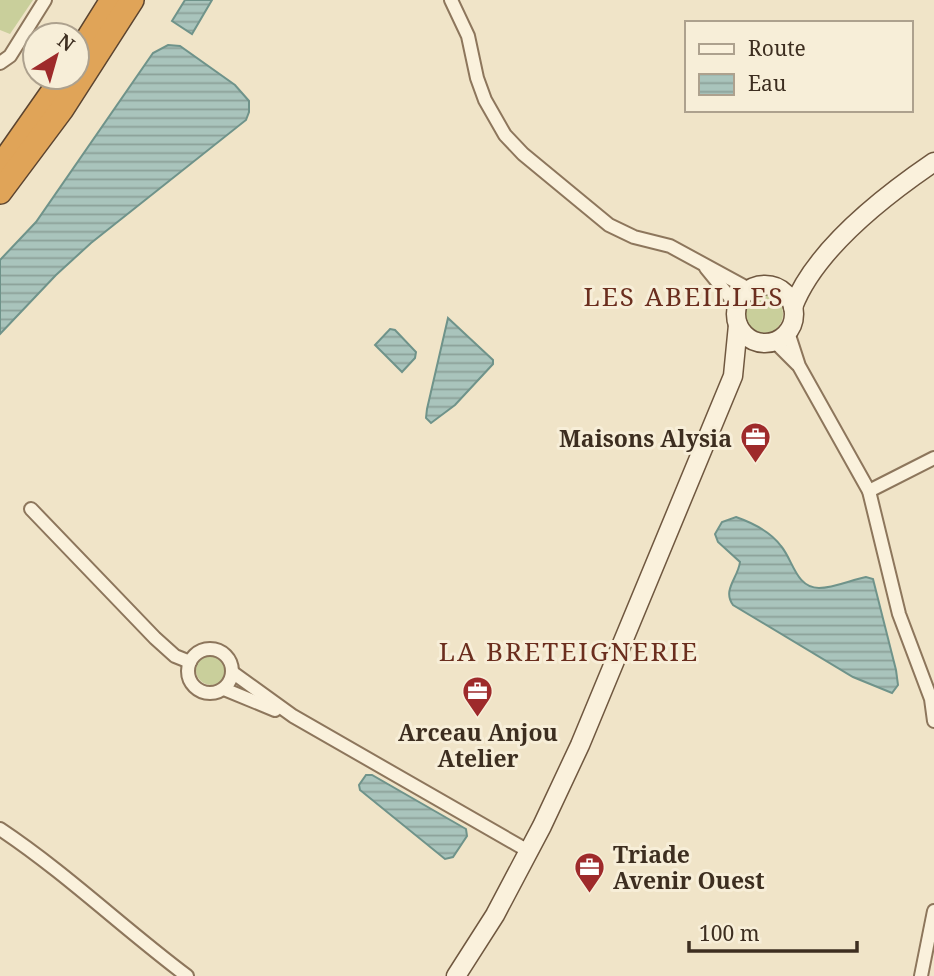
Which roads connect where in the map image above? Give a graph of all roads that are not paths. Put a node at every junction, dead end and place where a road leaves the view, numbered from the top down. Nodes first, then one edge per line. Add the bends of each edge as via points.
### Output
1 (45, 0) edge
2 (112, 0) edge
3 (132, 0) edge
4 (451, 0) edge
5 (91, 34) edge
6 (0, 63) edge
7 (53, 91) edge
8 (934, 162) edge
9 (0, 167) edge
10 (0, 192) edge
11 (825, 256) junction
12 (704, 265) junction
13 (773, 287) junction
14 (749, 289) junction
15 (737, 306) junction
16 (793, 307) junction
17 (738, 325) junction
18 (775, 339) junction
19 (733, 376) junction
20 (934, 458) edge
21 (869, 491) junction
22 (31, 509) dead end
23 (190, 662) junction
24 (232, 672) junction
25 (224, 689) junction
26 (293, 716) junction
27 (934, 721) edge
28 (0, 829) edge
29 (530, 852) junction
30 (934, 911) edge
31 (187, 976) edge
32 (456, 976) edge
33 (921, 976) edge

1 - 6 street via 10,56
2 - 5 highway
3 - 10 highway via 62,109
4 - 12 street via 468,36 485,100 505,135 523,154 609,225 670,246
7 - 9 highway
8 - 11 street via 899,186
11 - 13 street
11 - 16 street via 800,289
12 - 14 street
12 - 15 street
13 - 14 street
13 - 16 street via 789,298
14 - 15 street
15 - 17 street
16 - 18 street via 792,324
17 - 18 street via 751,340
17 - 19 street
18 - 19 street
18 - 21 street via 800,366
19 - 29 street via 580,745
20 - 21 street
21 - 27 street via 899,614
22 - 23 street via 155,638 175,656
23 - 24 street via 211,649 226,656
23 - 25 street via 189,679 195,688 215,693
24 - 25 street
24 - 26 street
25 - 26 street
26 - 29 street
28 - 31 street via 62,873
29 - 32 street
30 - 33 street

